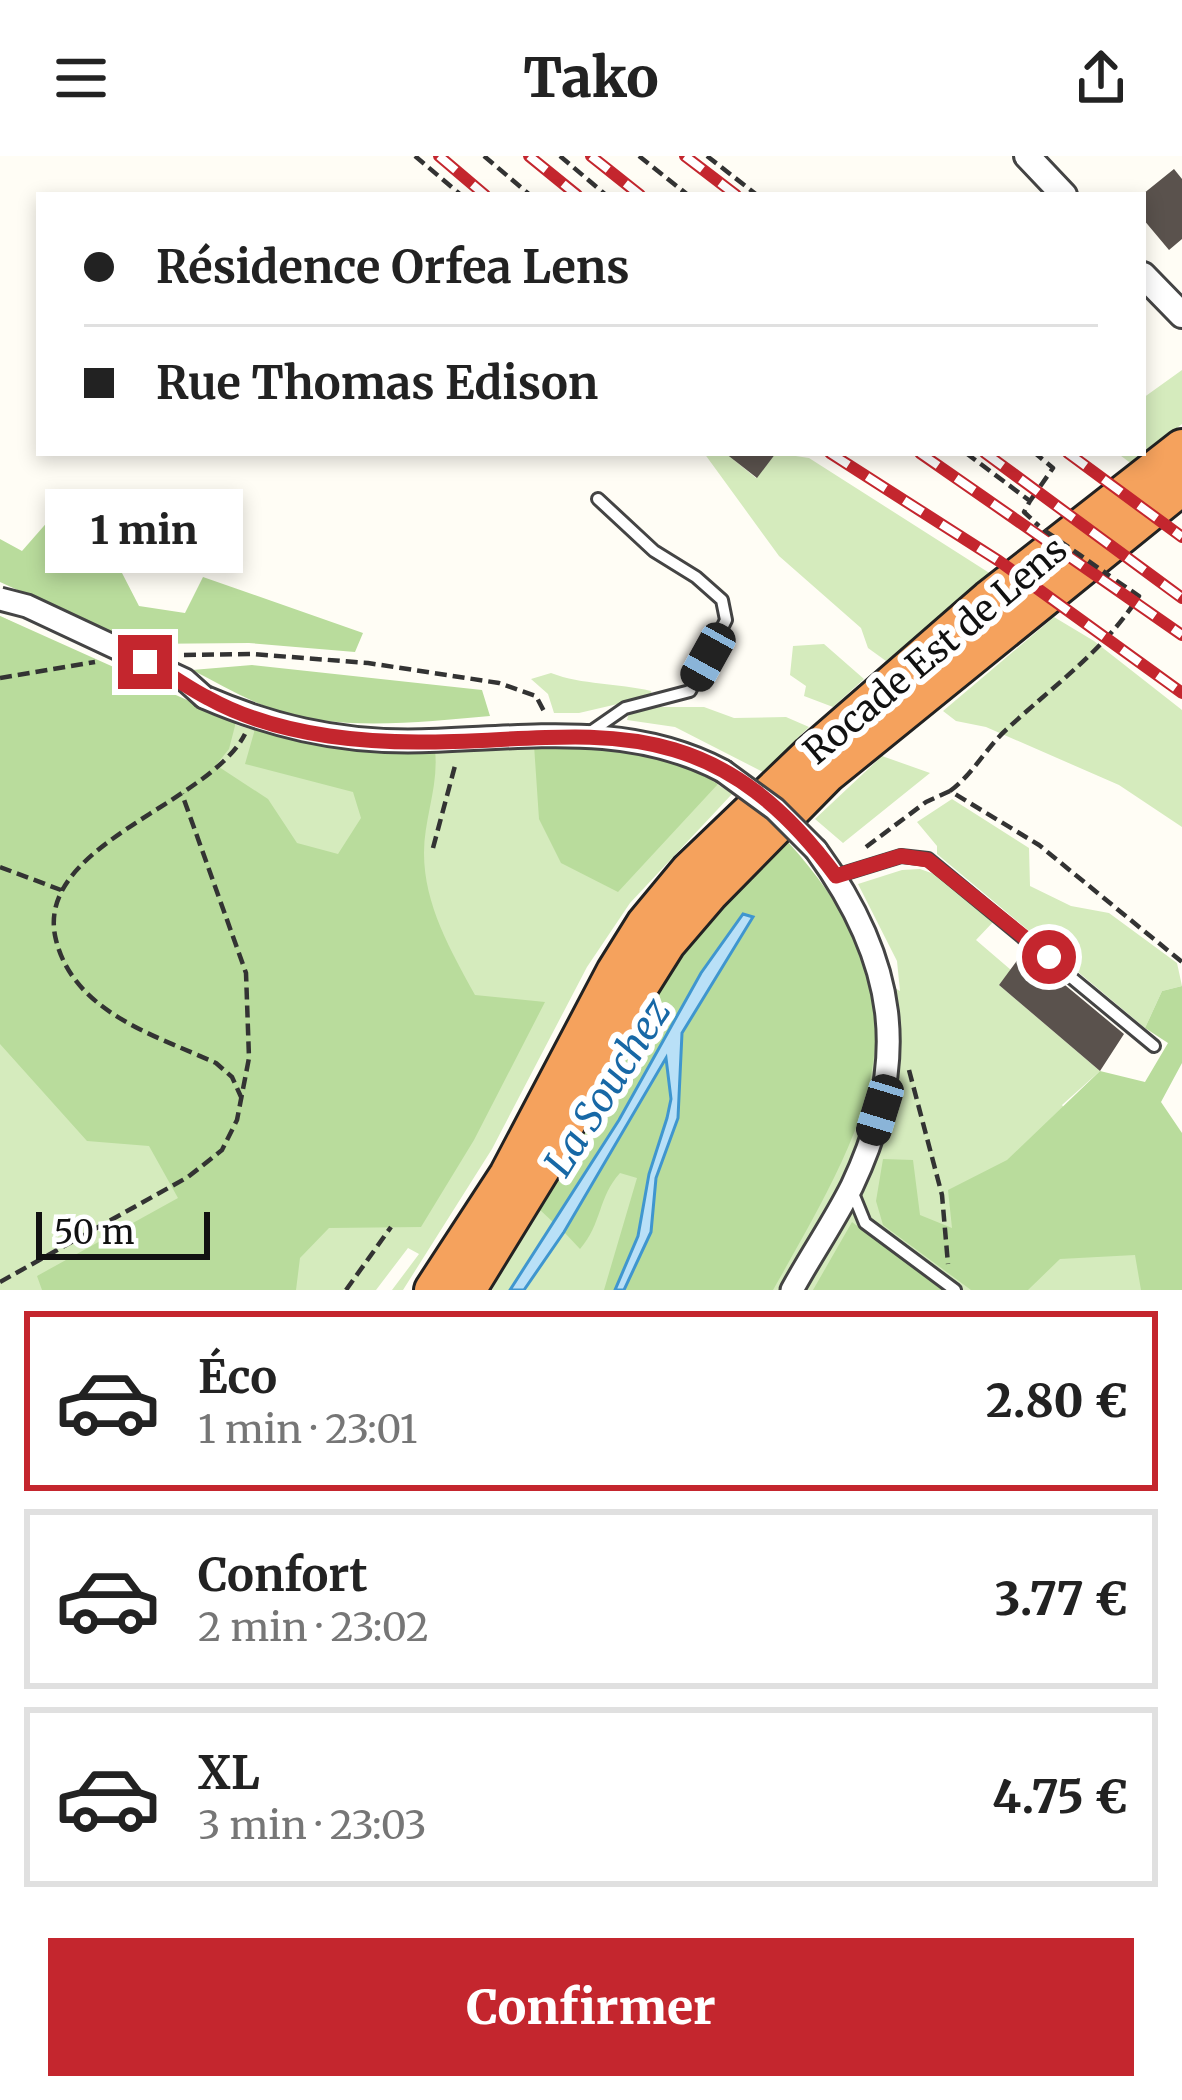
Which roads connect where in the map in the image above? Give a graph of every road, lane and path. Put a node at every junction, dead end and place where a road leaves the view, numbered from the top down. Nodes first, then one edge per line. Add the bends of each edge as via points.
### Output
1 (415, 156) edge
2 (484, 156) edge
3 (560, 156) edge
4 (639, 156) edge
5 (707, 156) edge
6 (1028, 156) edge
7 (457, 192) edge
8 (526, 192) edge
9 (602, 192) edge
10 (684, 192) edge
11 (753, 192) edge
12 (1061, 192) edge
13 (1146, 278) edge
14 (1182, 315) edge
15 (1182, 448) edge
16 (970, 456) edge
17 (1039, 456) edge
18 (1182, 486) edge
19 (598, 499) dead end
20 (1030, 501) junction
21 (0, 598) edge
22 (368, 663) dead end
23 (252, 717) junction
24 (548, 720) dead end
25 (587, 735) junction
26 (461, 739) junction
27 (950, 790) junction
28 (182, 794) junction
29 (873, 842) dead end
30 (433, 848) dead end
31 (0, 867) edge
32 (836, 876) junction
33 (61, 890) junction
34 (1182, 962) edge
35 (886, 1037) junction
36 (1154, 1046) dead end
37 (242, 1100) junction
38 (851, 1188) junction
39 (391, 1227) dead end
40 (948, 1267) dead end
41 (0, 1282) edge
42 (346, 1290) edge
43 (434, 1290) edge
44 (467, 1290) edge
45 (792, 1290) edge
46 (955, 1290) edge

1 - 7 path
2 - 8 path
3 - 9 path
4 - 10 path
5 - 11 path
6 - 12 street
13 - 14 street
15 - 43 highway, Rocade Est de Lens via 988,599 689,871 644,924 508,1175
16 - 20 path
17 - 20 path via 1054,468
18 - 44 highway, Rocade Est de Lens via 827,774 709,893 628,1005
19 - 25 lane via 654,551 713,589 726,620 690,691 625,708
20 - 27 path, bridge via 1024,512 1044,530 1139,596 1109,639
21 - 23 street, bridge
22 - 24 path via 522,689 536,696
23 - 26 street via 331,736
23 - 28 path via 235,752
25 - 26 street
25 - 32 street, bridge via 674,749 723,771 775,809
26 - 30 path
27 - 29 path
27 - 34 path via 1039,845
28 - 33 path via 109,840
28 - 37 path via 246,973
31 - 33 path
32 - 35 street via 879,962
32 - 36 lane via 901,856 928,860
33 - 37 path via 52,922 63,969 89,999 216,1063
35 - 38 street via 880,1110
35 - 40 path via 905,1054 942,1195
37 - 41 path via 222,1150 188,1177
38 - 45 street
38 - 46 lane via 865,1223
39 - 42 path

